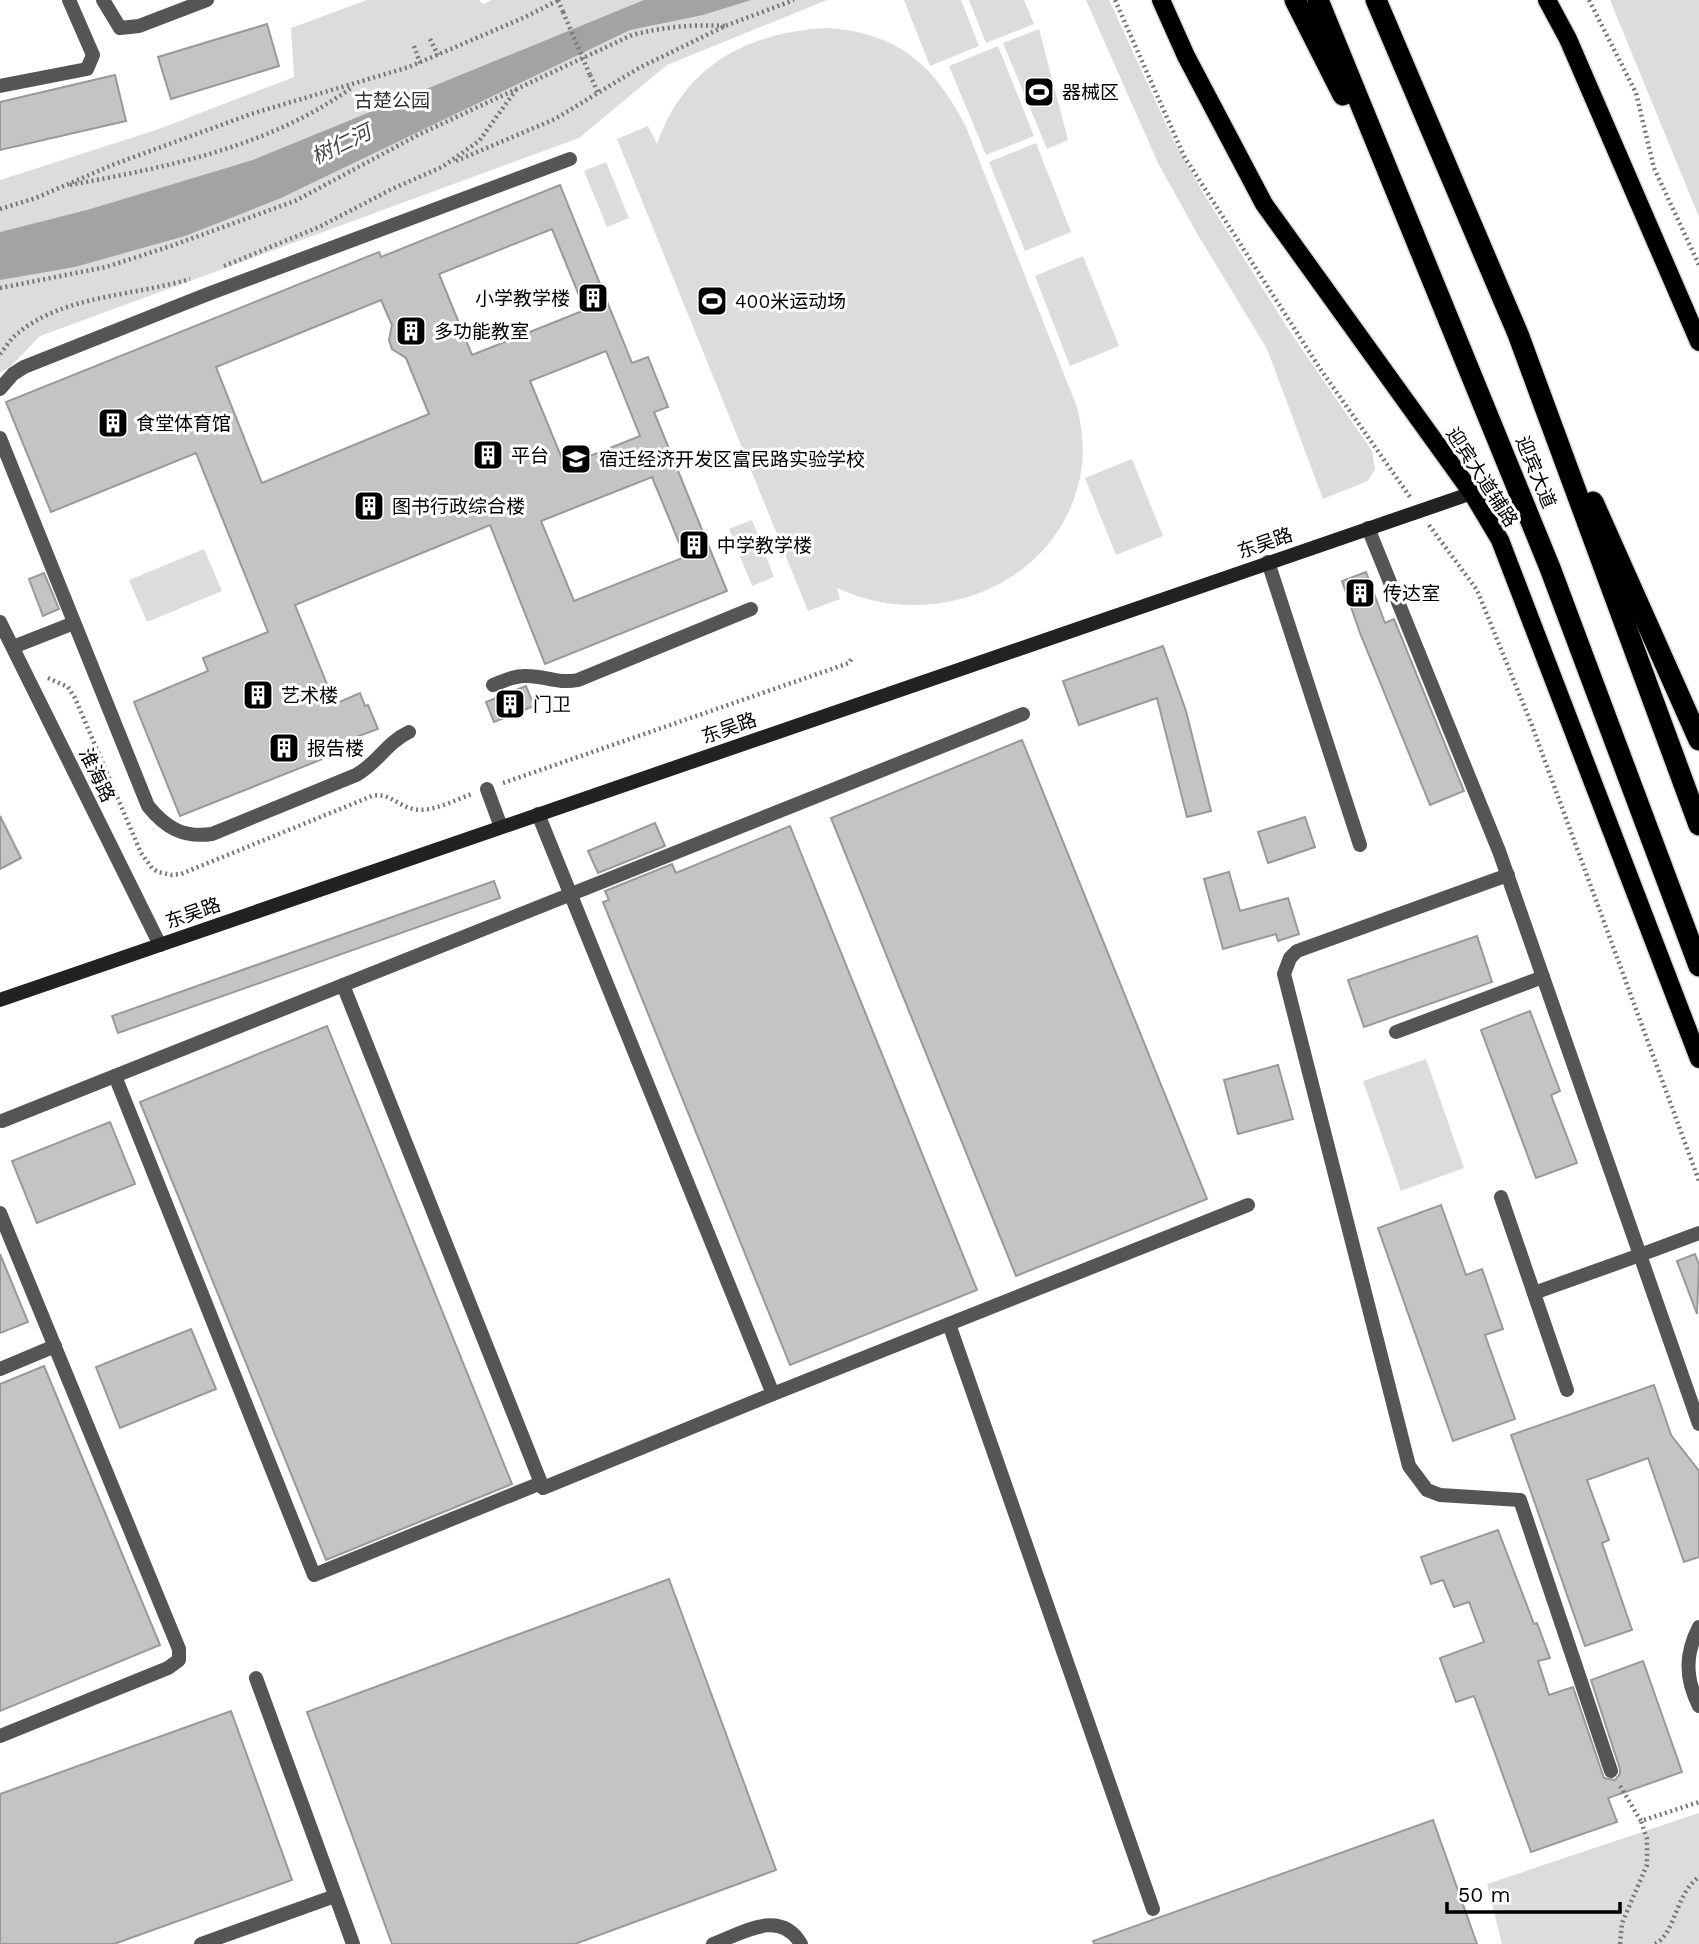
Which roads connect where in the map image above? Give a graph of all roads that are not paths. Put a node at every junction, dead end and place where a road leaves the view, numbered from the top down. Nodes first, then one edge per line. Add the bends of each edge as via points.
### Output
1 (69, 0) edge
2 (103, 0) edge
3 (207, 0) edge
4 (1161, 0) edge
5 (1295, 0) edge
6 (1318, 0) edge
7 (1376, 0) edge
8 (1548, 0) edge
9 (0, 86) edge
10 (570, 159) dead end
11 (1422, 250) junction
12 (1518, 334) junction
13 (1699, 342) edge
14 (0, 389) edge
15 (0, 438) edge
16 (1472, 493) junction
17 (1368, 528) junction
18 (1268, 562) junction
19 (751, 609) dead end
20 (0, 622) edge
21 (75, 622) junction
22 (7, 641) edge
23 (493, 685) dead end
24 (1023, 713) dead end
25 (409, 732) dead end
26 (1699, 740) edge
27 (487, 789) road end
28 (538, 814) junction
29 (1699, 825) edge
30 (501, 827) junction
31 (1360, 845) dead end
32 (1508, 875) junction
33 (570, 894) junction
34 (160, 945) junction
35 (1699, 966) edge
36 (1543, 977) junction
37 (343, 985) junction
38 (0, 1000) edge
39 (1396, 1032) dead end
40 (1699, 1059) edge
41 (115, 1076) junction
42 (2, 1121) dead end
43 (1501, 1197) dead end
44 (1248, 1205) dead end
45 (0, 1213) edge
46 (1699, 1233) edge
47 (1640, 1255) junction
48 (1534, 1293) junction
49 (949, 1324) junction
50 (55, 1346) junction
51 (0, 1368) edge
52 (1567, 1390) dead end
53 (773, 1394) junction
54 (1699, 1424) edge
55 (541, 1483) junction
56 (1699, 1627) edge
57 (256, 1678) dead end
58 (1699, 1706) edge
59 (0, 1736) edge
60 (1611, 1771) road end
61 (335, 1896) junction
62 (1153, 1909) dead end
63 (201, 1944) edge
64 (353, 1944) edge
65 (713, 1944) edge
66 (800, 1944) edge

1 - 9 street via 93,55 87,69
2 - 3 street via 120,28 139,26
4 - 16 main road, 迎宾大道辅路 via 1264,204
5 - 11 highway
6 - 11 highway, 迎宾大道
7 - 12 highway, 迎宾大道
8 - 13 main road
10 - 14 street via 24,367
11 - 35 highway, 迎宾大道 via 1550,568
12 - 26 highway
12 - 29 highway, 迎宾大道
15 - 21 street
16 - 17 street, 东吴路
16 - 40 main road, 迎宾大道辅路 via 1500,540
17 - 18 street, 东吴路
17 - 32 street
18 - 28 street, 东吴路
18 - 31 street
19 - 23 street via 578,680 564,683 528,676
20 - 22 street, 淮海路
21 - 22 street
21 - 25 street via 149,806 180,834 212,834 356,775 396,738
22 - 34 street, 淮海路
24 - 33 street
27 - 30 street
28 - 30 street, 东吴路
28 - 33 street
30 - 34 street, 东吴路
32 - 36 street
32 - 60 street via 1297,951 1284,974 1409,1466 1427,1490 1440,1495 1520,1500
33 - 37 street
33 - 53 street
34 - 38 street, 东吴路
36 - 39 street
36 - 47 street
37 - 41 street
37 - 55 street
41 - 42 street
41 - 55 street via 314,1575
43 - 48 street
44 - 49 street
45 - 50 street
46 - 47 street
47 - 48 street
47 - 54 street
48 - 52 street
49 - 53 street
49 - 62 street
50 - 51 street
50 - 59 street via 179,1649 179,1660
53 - 55 street via 543,1488
56 - 58 street via 1689,1645 1688,1664
57 - 61 street
61 - 63 street
61 - 64 street
65 - 66 street via 775,1924 790,1930

